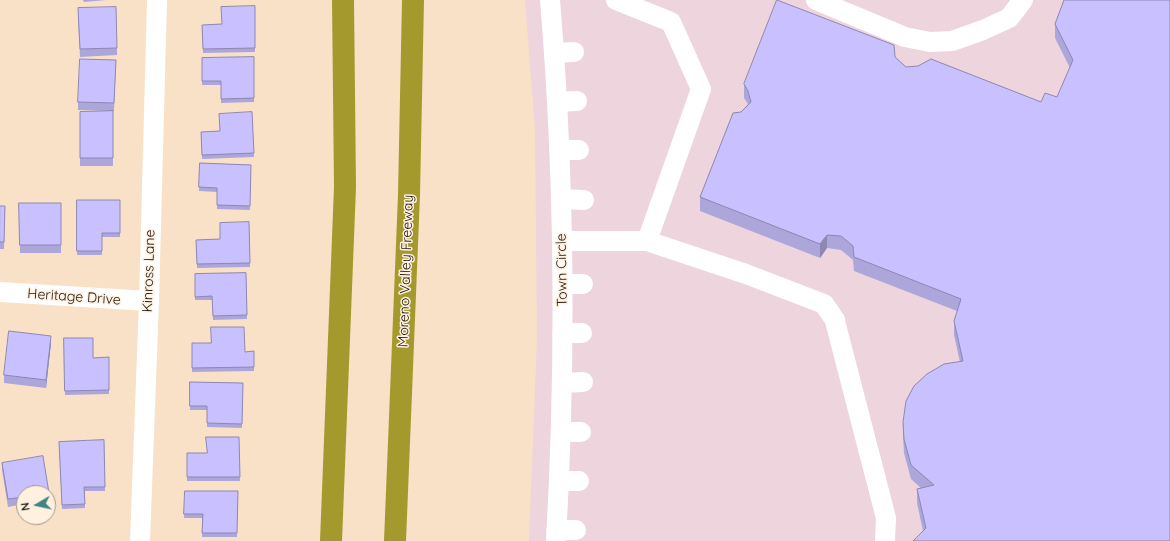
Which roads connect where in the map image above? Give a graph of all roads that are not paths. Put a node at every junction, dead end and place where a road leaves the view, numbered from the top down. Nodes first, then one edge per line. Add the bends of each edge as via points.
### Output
1 (157, 0) edge
2 (343, 0) edge
3 (413, 0) edge
4 (550, 0) edge
5 (616, 0) edge
6 (816, 0) edge
7 (1023, 0) edge
8 (574, 52) dead end
9 (554, 53) junction
10 (577, 101) dead end
11 (557, 102) junction
12 (561, 199) junction
13 (584, 200) dead end
14 (562, 241) junction
15 (647, 241) junction
16 (563, 284) junction
17 (583, 284) dead end
18 (0, 292) edge
19 (149, 301) junction
20 (582, 333) dead end
21 (562, 334) junction
22 (583, 382) dead end
23 (562, 383) junction
24 (561, 432) junction
25 (581, 432) dead end
26 (559, 481) junction
27 (579, 481) dead end
28 (563, 533) edge
29 (140, 541) edge
30 (331, 541) edge
31 (394, 541) edge
32 (885, 541) edge

1 - 19 street, Kinross Lane
2 - 30 highway via 345,187
3 - 31 highway, Moreno Valley Freeway via 409,195
4 - 9 street, Town Circle
5 - 15 street via 671,22 701,89
6 - 7 street via 905,37 930,42 952,41 984,30 1009,18
8 - 9 street
9 - 11 street, Town Circle
10 - 11 street
11 - 12 street, Town Circle via 569,150
12 - 13 street
12 - 14 street, Town Circle
14 - 15 street
14 - 16 street, Town Circle
15 - 32 street via 746,274 824,304 835,320 886,518
16 - 17 street
16 - 21 street, Town Circle
18 - 19 street, Heritage Drive
19 - 29 street, Kinross Lane
20 - 21 street
21 - 23 street, Town Circle
22 - 23 street
23 - 24 street, Town Circle
24 - 25 street
24 - 26 street, Town Circle
26 - 27 street
26 - 28 street, Town Circle

